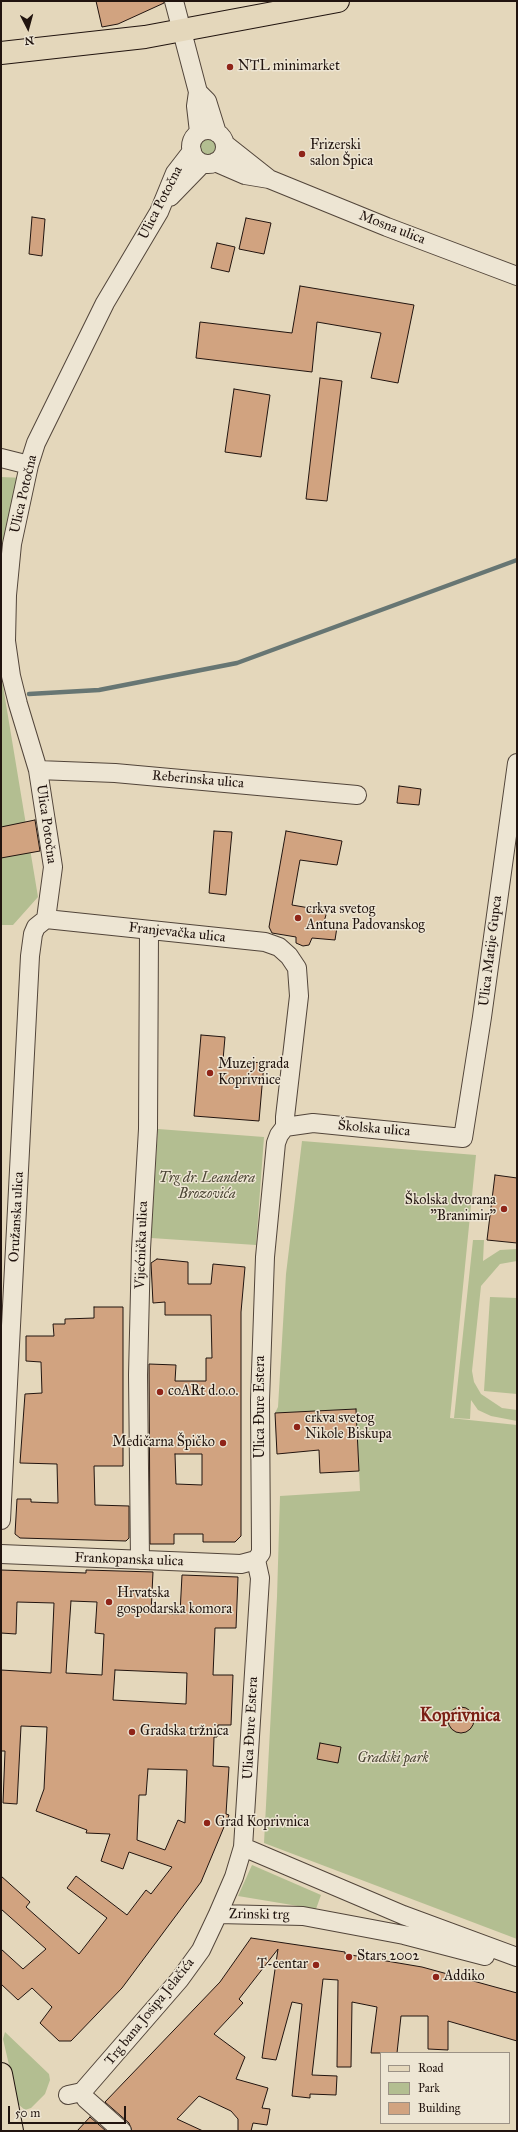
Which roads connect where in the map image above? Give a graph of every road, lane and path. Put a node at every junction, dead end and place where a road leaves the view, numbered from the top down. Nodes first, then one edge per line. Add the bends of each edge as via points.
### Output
1 (174, 1) edge
2 (338, 1) edge
3 (182, 30) junction
4 (1, 53) edge
5 (198, 92) junction
6 (199, 132) junction
7 (221, 139) junction
8 (203, 159) junction
9 (269, 179) junction
10 (517, 276) edge
11 (1, 458) edge
12 (28, 465) junction
13 (517, 763) edge
14 (38, 770) junction
15 (357, 795) dead end
16 (46, 919) junction
17 (149, 931) junction
18 (297, 968) joint
19 (285, 1127) junction
20 (464, 1138) joint
21 (1, 1520) edge
22 (1, 1554) edge
23 (140, 1560) junction
24 (256, 1560) junction
25 (243, 1847) junction
26 (218, 1914) junction
27 (517, 1957) edge
28 (517, 1964) edge
29 (1, 2074) edge
30 (12, 2131) edge
31 (122, 2131) edge

1 - 3 street
2 - 3 main road
3 - 4 main road via 99,43
3 - 5 street
5 - 6 street via 196,106
5 - 7 street via 207,101
6 - 7 street via 210,130
6 - 8 street via 192,142
7 - 8 street via 223,155
7 - 9 street, Mosna ulica
8 - 9 street, Mosna ulica via 245,175
8 - 12 street, Ulica Potočna via 175,173 159,212 105,303 70,371
9 - 10 street, Mosna ulica
11 - 12 street
12 - 14 street, Ulica Potočna via 12,544 6,641 11,676
13 - 20 street, Ulica Matije Gupca
14 - 15 street, Reberinska ulica via 115,773
14 - 16 street, Ulica Potočna via 54,867
16 - 17 street, Franjevačka ulica
16 - 21 street, Oružanska ulica via 36,927 30,956
17 - 18 street, Franjevačka ulica via 265,942 279,947
17 - 23 street, Vijećnička ulica via 148,1129 141,1249 138,1375
18 - 19 street, Ulica Đure Estera via 299,996 284,1117
19 - 20 street, Školska ulica via 314,1123
19 - 24 street, Ulica Đure Estera via 276,1143 265,1257 260,1400 261,1547
22 - 23 street, Frankopanska ulica
23 - 24 street, Frankopanska ulica via 241,1564
24 - 25 street, Ulica Đure Estera via 260,1578
25 - 26 street, Zrinski trg
25 - 27 street via 403,1915
26 - 28 street, Zrinski trg via 303,1916 404,1935
26 - 31 street, Trg bana Josipa Jelačića via 200,1950 180,1979 75,2094 86,2099
29 - 30 main road

